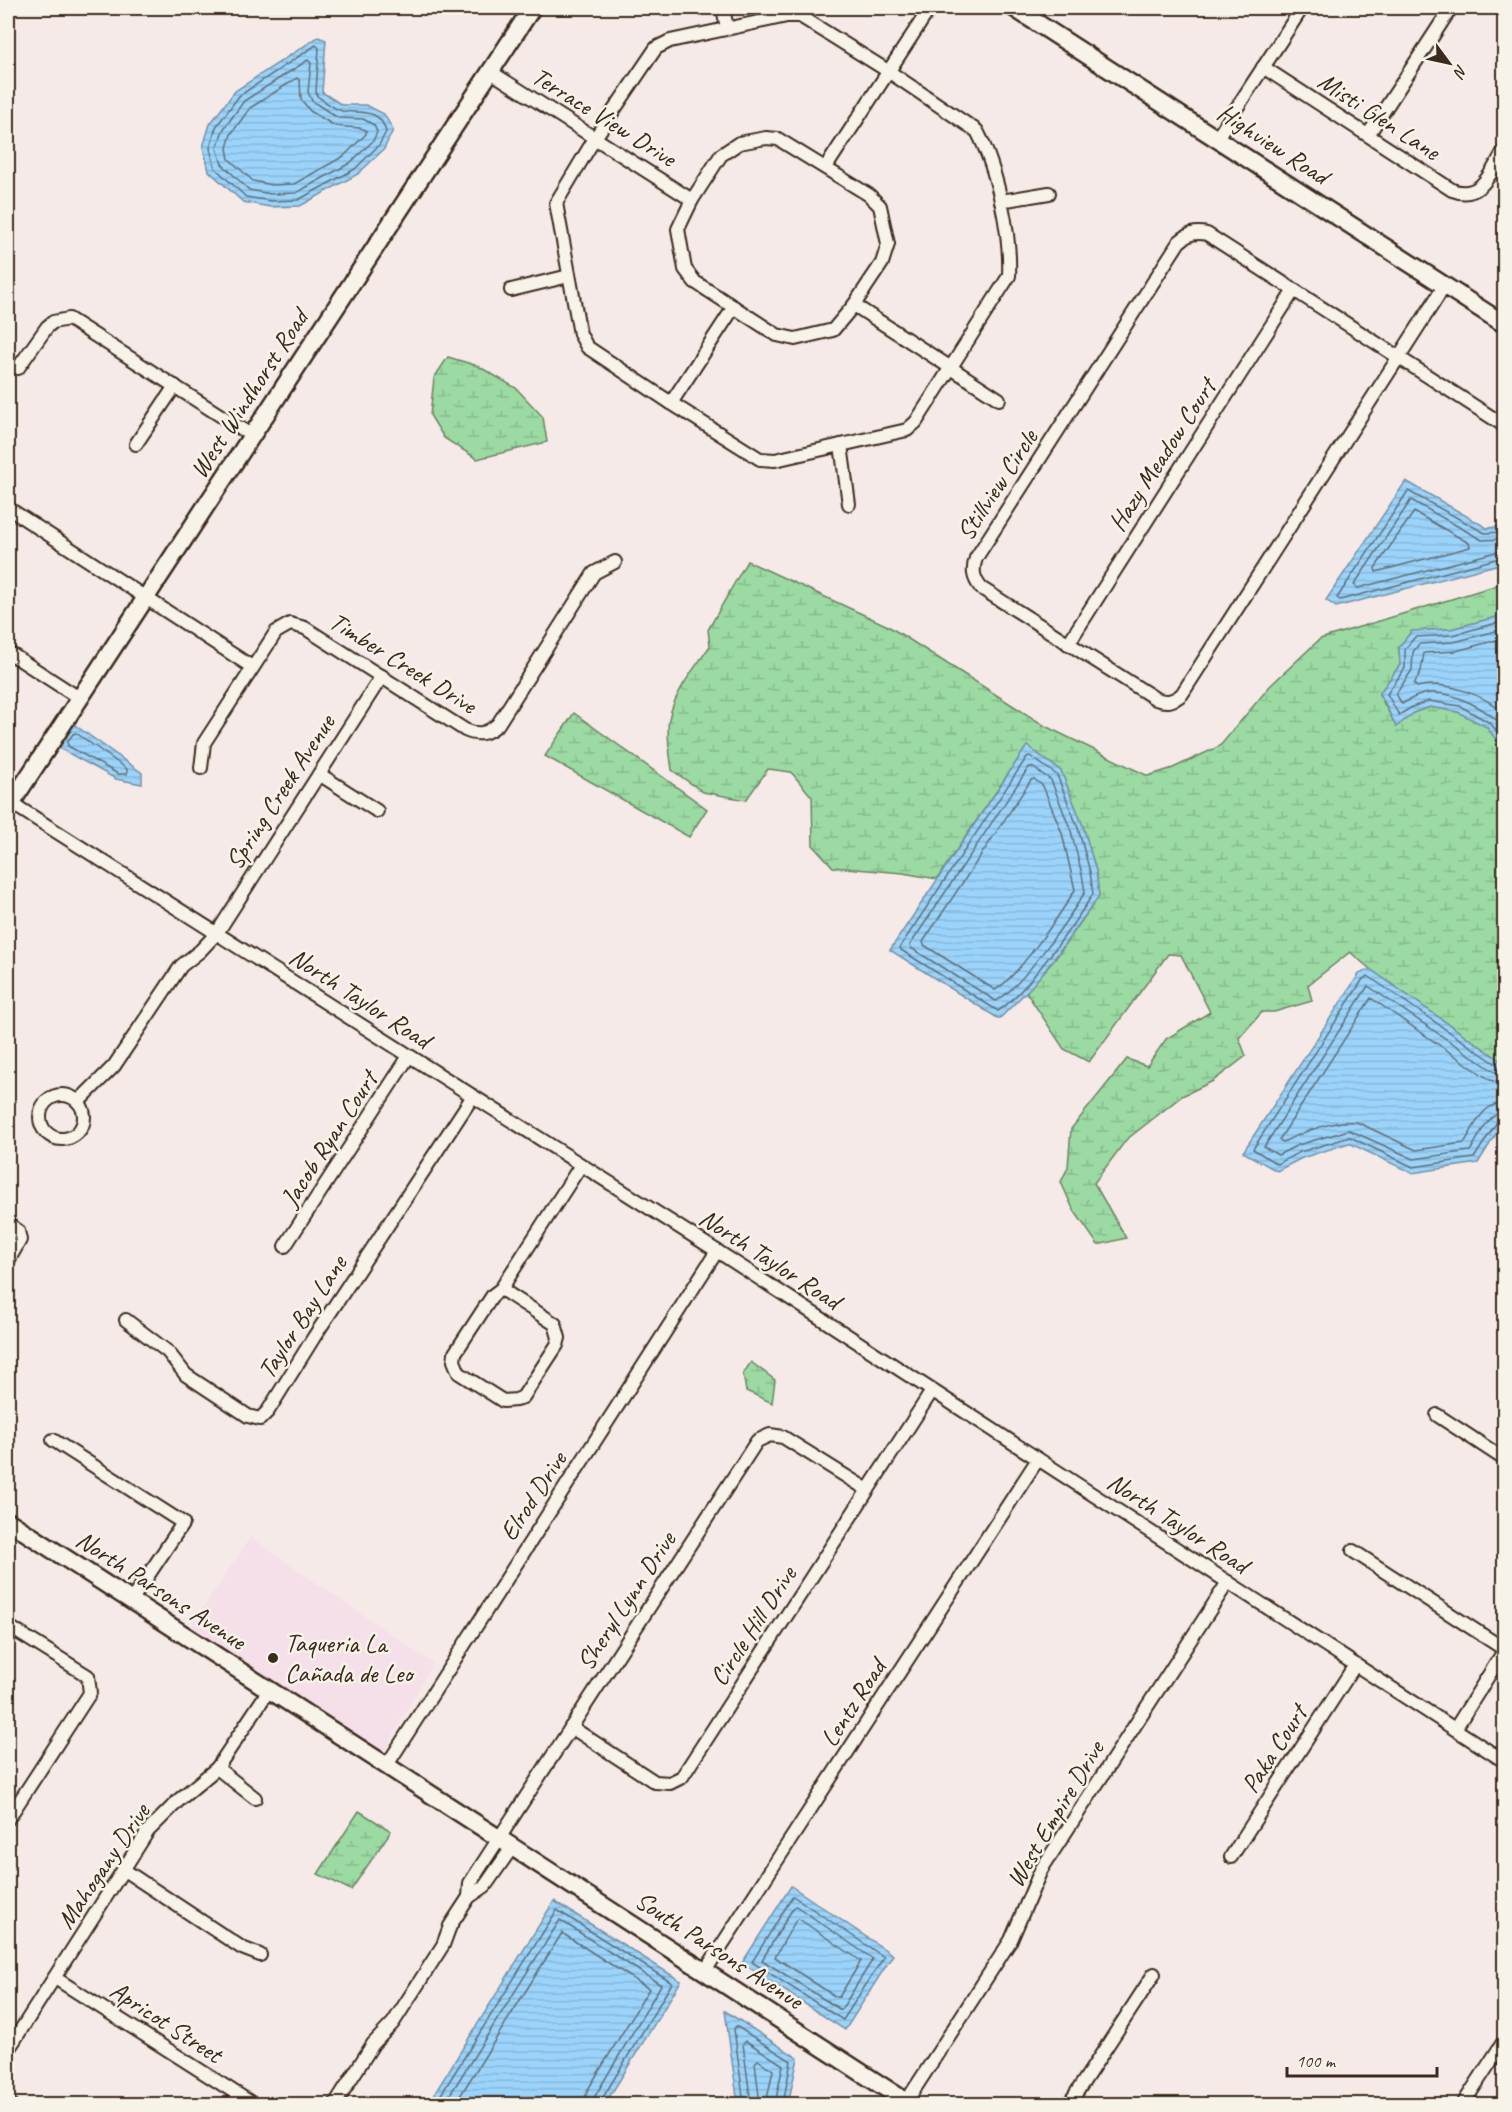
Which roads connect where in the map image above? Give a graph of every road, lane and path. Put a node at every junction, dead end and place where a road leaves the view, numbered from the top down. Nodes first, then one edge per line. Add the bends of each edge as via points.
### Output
1 (532, 8) edge
2 (723, 8) edge
3 (930, 8) edge
4 (1014, 8) edge
5 (1302, 8) edge
6 (1451, 8) edge
7 (727, 28) junction
8 (1263, 68) junction
9 (888, 71) junction
10 (491, 72) junction
11 (1368, 135) junction
12 (595, 138) junction
13 (1217, 138) junction
14 (1504, 151) edge
15 (826, 167) junction
16 (1049, 193) dead end
17 (692, 200) junction
18 (1001, 201) junction
19 (569, 276) junction
20 (1445, 285) junction
21 (511, 290) dead end
22 (1294, 290) junction
23 (854, 305) junction
24 (734, 307) junction
25 (1504, 324) edge
26 (1398, 357) junction
27 (18, 368) dead end
28 (951, 368) junction
29 (175, 386) junction
30 (999, 399) dead end
31 (671, 403) junction
32 (1504, 428) edge
33 (252, 435) junction
34 (136, 444) dead end
35 (841, 445) junction
36 (849, 504) dead end
37 (8, 508) edge
38 (615, 562) dead end
39 (145, 598) junction
40 (1068, 644) junction
41 (8, 652) edge
42 (252, 666) junction
43 (382, 676) junction
44 (79, 699) junction
45 (201, 768) dead end
46 (319, 774) junction
47 (9, 804) edge
48 (377, 812) dead end
49 (217, 933) junction
50 (409, 1056) junction
51 (473, 1096) junction
52 (78, 1102) dead end
53 (581, 1165) junction
54 (8, 1223) edge
55 (285, 1246) dead end
56 (717, 1251) junction
57 (8, 1261) edge
58 (501, 1289) junction
59 (126, 1320) dead end
60 (932, 1391) junction
61 (1437, 1415) dead end
62 (53, 1440) dead end
63 (1038, 1459) junction
64 (1504, 1459) edge
65 (868, 1490) junction
66 (8, 1521) edge
67 (1353, 1551) dead end
68 (1228, 1582) junction
69 (131, 1601) junction
70 (8, 1626) edge
71 (1504, 1650) edge
72 (1355, 1665) junction
73 (269, 1689) junction
74 (571, 1727) junction
75 (1455, 1729) junction
76 (1504, 1761) edge
77 (387, 1765) junction
78 (217, 1768) junction
79 (255, 1798) dead end
80 (8, 1819) edge
81 (506, 1842) junction
82 (1231, 1857) dead end
83 (124, 1870) junction
84 (260, 1955) dead end
85 (705, 1971) junction
86 (1154, 1974) dead end
87 (55, 1978) junction
88 (1504, 2042) edge
89 (8, 2050) edge
90 (908, 2103) edge
91 (253, 2104) edge
92 (335, 2104) edge
93 (1070, 2104) edge
94 (1463, 2104) edge

1 - 10 street, West Windhorst Road
2 - 7 street
3 - 9 street
4 - 13 street, Highview Road
5 - 8 street
6 - 11 street
7 - 9 street via 800,16
7 - 12 street via 656,48
8 - 11 street, Misti Glen Lane
8 - 13 street
9 - 15 street
9 - 18 street via 977,131
10 - 12 street, Terrace View Drive
10 - 33 street, West Windhorst Road
11 - 14 street, Misti Glen Lane via 1462,194 1473,192 1487,179
12 - 17 street, Terrace View Drive
12 - 19 street via 555,203
13 - 20 street, Highview Road
15 - 17 street via 778,139 739,143 721,155
15 - 23 street via 880,206 888,244 882,263
16 - 18 street
17 - 24 street via 678,229 685,269 695,282
18 - 28 street via 1009,276
19 - 21 street
19 - 31 street via 580,334 587,347
20 - 25 street, Highview Road
20 - 26 street, Stillview Circle
22 - 26 street, Stillview Circle
22 - 40 street, Hazy Meadow Court
22 - 40 street, Stillview Circle via 1207,234 1186,236 976,558 974,575 981,588
23 - 24 street via 833,330 795,339 777,335
23 - 28 street
24 - 31 street
26 - 32 street
26 - 40 street, Stillview Circle via 1177,699 1156,699
27 - 29 street via 47,327 61,319 69,320
28 - 30 street
28 - 35 street via 916,422 906,430
29 - 33 street
29 - 34 street
31 - 35 street via 760,459 775,460
33 - 39 street, West Windhorst Road
35 - 36 street
37 - 39 street
38 - 43 street, Timber Creek Drive via 594,573 498,724 483,734 465,730
39 - 42 street
39 - 44 street, West Windhorst Road
41 - 44 street
42 - 43 street, Timber Creek Drive via 276,632 297,625
42 - 45 street, Timber Creek Drive via 204,743
43 - 46 street, Spring Creek Avenue
44 - 47 street, West Windhorst Road
46 - 48 street
46 - 49 street, Spring Creek Avenue
47 - 49 street, North Taylor Road
49 - 50 street, North Taylor Road
49 - 52 street, Spring Creek Avenue via 180,966 114,1066
50 - 51 street, North Taylor Road
50 - 55 street, Jacob Ryan Court
51 - 53 street, North Taylor Road
51 - 59 street, Taylor Bay Lane via 260,1419 248,1416 186,1375 168,1352
53 - 56 street, North Taylor Road
53 - 58 street
54 - 57 street via 18,1231 20,1240
56 - 60 street, North Taylor Road
56 - 77 street, Elrod Drive
58 - 58 street via 480,1314 454,1361 459,1372 503,1401 510,1401 523,1397 559,1338 555,1324
60 - 63 street, North Taylor Road
60 - 65 street, Circle Hill Drive
61 - 64 street
62 - 69 street via 183,1523
63 - 68 street, North Taylor Road
63 - 85 street, Lentz Road
65 - 74 street, Sheryl Lynn Drive via 783,1437 770,1435 757,1441
65 - 74 street, Circle Hill Drive via 677,1781 655,1782
66 - 69 street, North Parsons Avenue
67 - 71 street
68 - 72 street, North Taylor Road
68 - 90 street, West Empire Drive via 1041,1870 1011,1940
69 - 73 street, North Parsons Avenue
70 - 80 street via 87,1676 90,1694
71 - 75 street
72 - 75 street, North Taylor Road
72 - 82 street, Paka Court
73 - 77 street, North Parsons Avenue
73 - 78 street, Mahogany Drive
74 - 81 street, Sheryl Lynn Drive
75 - 76 street, North Taylor Road
77 - 81 street, North Parsons Avenue
78 - 79 street
78 - 83 street, Mahogany Drive via 164,1813
81 - 85 street, South Parsons Avenue
81 - 92 street, Sheryl Lynn Drive via 485,1886 469,1897 393,2023 373,2043
83 - 84 street via 242,1948
83 - 87 street, Mahogany Drive
85 - 90 street, South Parsons Avenue
86 - 93 street
87 - 89 street, Mahogany Drive
87 - 91 street, Apricot Street
88 - 94 street

